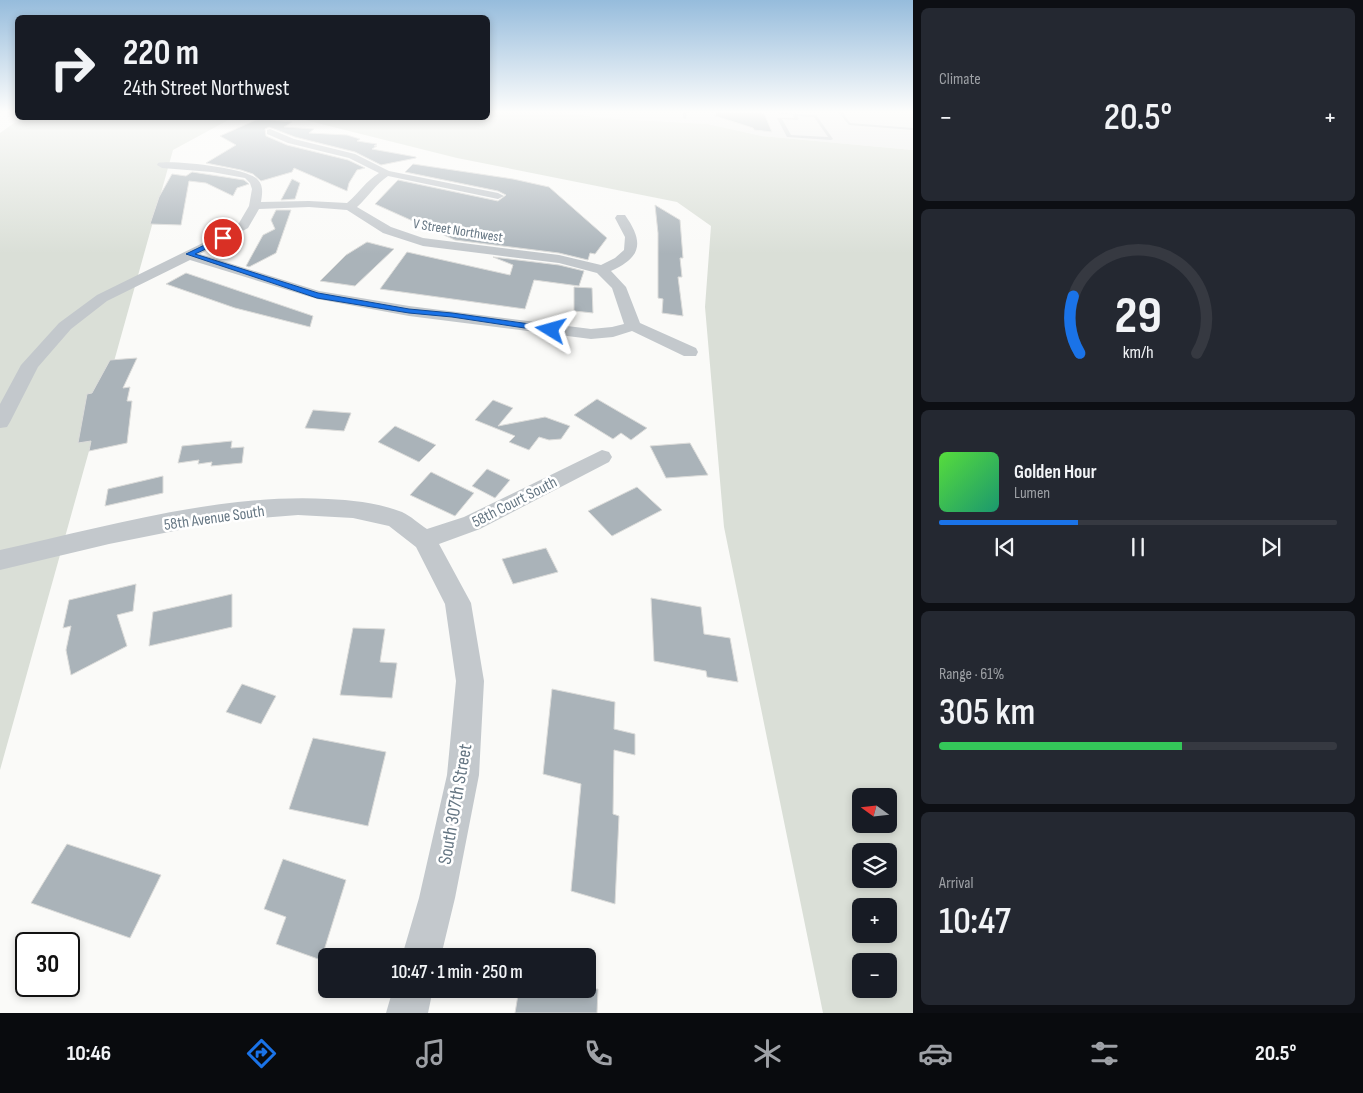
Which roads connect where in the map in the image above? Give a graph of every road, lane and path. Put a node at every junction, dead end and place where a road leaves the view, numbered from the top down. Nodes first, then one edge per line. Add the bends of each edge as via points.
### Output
1 (359, 159) edge
2 (162, 165) dead end
3 (386, 173) junction
4 (498, 196) dead end
5 (256, 206) junction
6 (350, 207) junction
7 (621, 218) dead end
8 (189, 254) junction
9 (602, 270) junction
10 (633, 326) junction
11 (690, 352) dead end
12 (0, 422) edge
13 (602, 456) dead end
14 (424, 540) junction
15 (0, 560) edge
16 (424, 948) edge
17 (411, 998) edge
18 (407, 1013) edge

1 - 3 street
2 - 5 street via 248,176 257,189
3 - 4 street
3 - 6 street via 372,182 367,192
5 - 6 street, V Street Northwest via 309,204
5 - 8 street via 244,225
6 - 9 street, V Street Northwest via 387,230 423,242 559,259
7 - 9 street via 630,230 632,249 629,256
8 - 10 street via 317,295 409,311 591,334
8 - 12 street via 102,298 65,326 30,365
9 - 10 street via 619,287
10 - 11 street
13 - 14 street, 58th Court South via 472,523
14 - 15 street, 58th Avenue South via 396,520 353,508 298,506 224,512
14 - 16 street, South 307th Street via 458,603 470,681 463,775
17 - 18 street

